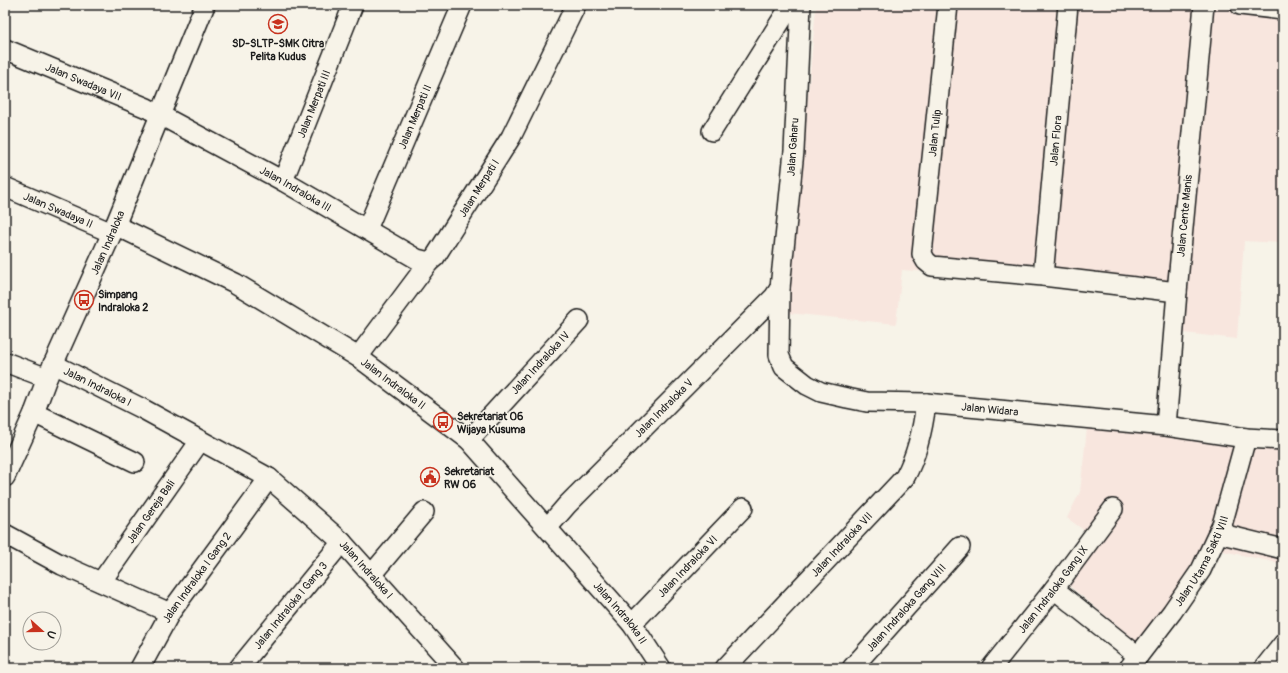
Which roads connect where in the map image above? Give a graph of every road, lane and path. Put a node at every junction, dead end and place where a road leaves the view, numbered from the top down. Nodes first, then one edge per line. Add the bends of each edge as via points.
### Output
1 (205, 5) edge
2 (353, 5) edge
3 (462, 5) edge
4 (576, 5) edge
5 (791, 5) edge
6 (801, 5) edge
7 (948, 5) edge
8 (1068, 5) edge
9 (1204, 5) edge
10 (1240, 5) edge
11 (1283, 10) edge
12 (5, 49) edge
13 (161, 115) junction
14 (712, 131) dead end
15 (283, 181) junction
16 (5, 188) edge
17 (113, 229) junction
18 (367, 229) junction
19 (429, 262) junction
20 (1043, 276) junction
21 (780, 288) junction
22 (1177, 292) junction
23 (579, 320) dead end
24 (358, 357) junction
25 (5, 362) edge
26 (50, 371) junction
27 (926, 403) junction
28 (34, 413) junction
29 (1166, 426) junction
30 (1246, 438) junction
31 (469, 440) junction
32 (1283, 440) edge
33 (200, 441) junction
34 (135, 462) dead end
35 (5, 477) edge
36 (264, 485) junction
37 (743, 508) dead end
38 (1113, 509) dead end
39 (424, 512) dead end
40 (548, 527) junction
41 (1218, 533) junction
42 (5, 534) edge
43 (342, 542) junction
44 (960, 547) dead end
45 (1283, 549) edge
46 (372, 574) junction
47 (100, 582) junction
48 (1054, 589) junction
49 (170, 613) junction
50 (632, 624) junction
51 (1283, 644) edge
52 (1133, 662) edge
53 (140, 668) edge
54 (239, 668) edge
55 (455, 668) edge
56 (661, 668) edge
57 (725, 668) edge
58 (852, 668) edge
59 (990, 668) edge
60 (1264, 668) edge

1 - 13 street, Jalan Indraloka
2 - 15 street, Jalan Merpati III
3 - 18 street, Jalan Merpati II
4 - 19 street, Jalan Merpati I via 511,137 435,257
5 - 14 street
6 - 21 street, Jalan Gaharu via 794,151
7 - 20 street, Jalan Tulip via 922,254 932,266
8 - 20 street, Jalan Flora
9 - 22 street, Jalan Cente Manis
10 - 11 street
12 - 13 street, Jalan Swadaya VII
13 - 15 street, Jalan Indraloka III
13 - 17 street, Jalan Indraloka
15 - 18 street, Jalan Indraloka III
16 - 17 street, Jalan Swadaya II
17 - 24 street, Jalan Indraloka II via 235,283
17 - 26 street, Jalan Indraloka
18 - 19 street, Jalan Indraloka III via 417,259
19 - 24 street, Jalan Merpati I
20 - 22 street
21 - 27 street, Jalan Widara via 779,355 784,367 797,378 821,392 867,402
21 - 40 street, Jalan Indraloka V
22 - 29 street, Jalan Cente Manis
23 - 31 street, Jalan Indraloka IV
24 - 31 street, Jalan Indraloka II
25 - 26 street, Jalan Indraloka I
26 - 28 street, Jalan Indraloka
26 - 33 street, Jalan Indraloka I via 143,409
27 - 29 street, Jalan Widara
27 - 57 street, Jalan Indraloka VII via 923,423 905,477
28 - 34 street
28 - 35 street, Jalan Indraloka
29 - 30 street, Jalan Widara
30 - 32 street, Jalan Widara
30 - 41 street, Jalan Utama Sakti VIII via 1226,513
31 - 40 street, Jalan Indraloka II
33 - 36 street, Jalan Indraloka I
33 - 47 street, Jalan Gereja Bali
36 - 43 street, Jalan Indraloka I
36 - 49 street, Jalan Indraloka I Gang 2
37 - 50 street, Jalan Indraloka VI
38 - 48 street, Jalan Indraloka Gang IX
39 - 46 street
40 - 50 street, Jalan Indraloka II
41 - 45 street
41 - 52 street, Jalan Utama Sakti VIII via 1201,570
42 - 47 street
43 - 46 street, Jalan Indraloka I
43 - 54 street, Jalan Indraloka I Gang 3
44 - 58 street, Jalan Indraloka Gang VIII
46 - 55 street, Jalan Indraloka I
47 - 49 street
48 - 52 street
48 - 59 street, Jalan Indraloka Gang IX
49 - 53 street, Jalan Indraloka I Gang 2
50 - 56 street, Jalan Indraloka II
51 - 60 street

